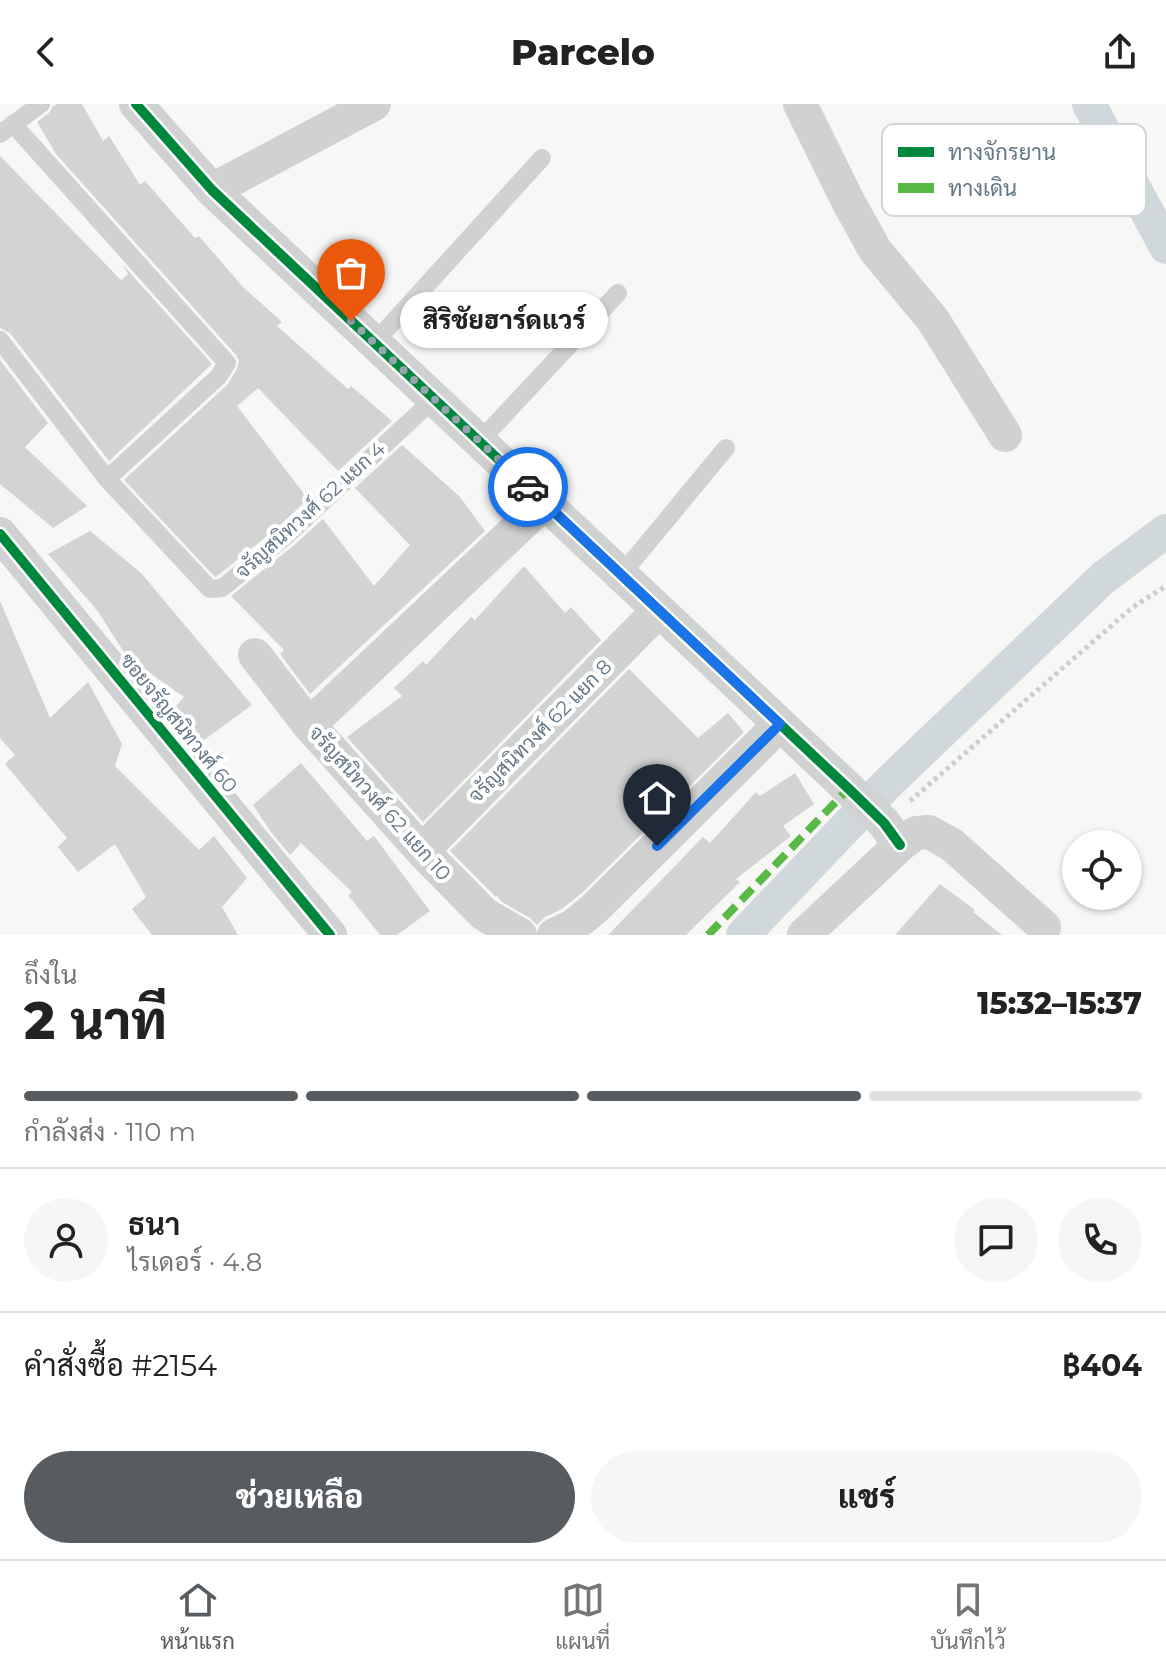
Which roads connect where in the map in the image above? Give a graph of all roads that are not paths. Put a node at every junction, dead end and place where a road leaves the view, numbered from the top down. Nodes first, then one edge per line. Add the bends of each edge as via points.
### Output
1 (41, 104) edge
2 (136, 104) edge
3 (374, 104) edge
4 (800, 104) edge
5 (6, 129) edge
6 (542, 158) dead end
7 (212, 190) junction
8 (618, 293) dead end
9 (0, 340) edge
10 (374, 343) junction
11 (434, 399) junction
12 (1005, 435) dead end
13 (479, 442) junction
14 (726, 448) dead end
15 (107, 479) junction
16 (544, 503) junction
17 (0, 534) edge
18 (621, 575) junction
19 (659, 610) junction
20 (255, 655) dead end
21 (780, 724) junction
22 (309, 725) junction
23 (892, 834) junction
24 (422, 851) junction
25 (1044, 927) dead end
26 (330, 935) edge
27 (520, 935) edge
28 (554, 935) edge
29 (804, 935) edge

1 - 5 lane
2 - 7 street
3 - 7 street
4 - 12 street via 875,250 933,320
5 - 15 lane via 227,363
6 - 10 lane
7 - 10 street
8 - 13 lane
9 - 15 lane, จรัญสนิทวงศ์ 62 แยก 4
10 - 11 street
11 - 13 street
11 - 15 lane, จรัญสนิทวงศ์ 62 แยก 4 via 222,588 210,589
13 - 16 street
14 - 18 lane
16 - 18 street
16 - 22 street
17 - 26 street, ซอยจรัญสนิทวงศ์ 60
18 - 19 street
19 - 21 street
19 - 24 street, จรัญสนิทวงศ์ 62 แยก 8
20 - 22 street, จรัญสนิทวงศ์ 62 แยก 10
21 - 23 street
21 - 28 street via 596,907
22 - 24 street, จรัญสนิทวงศ์ 62 แยก 10
23 - 25 street via 929,832 951,844
23 - 29 street
24 - 27 street, จรัญสนิทวงศ์ 62 แยก 10 via 484,914

